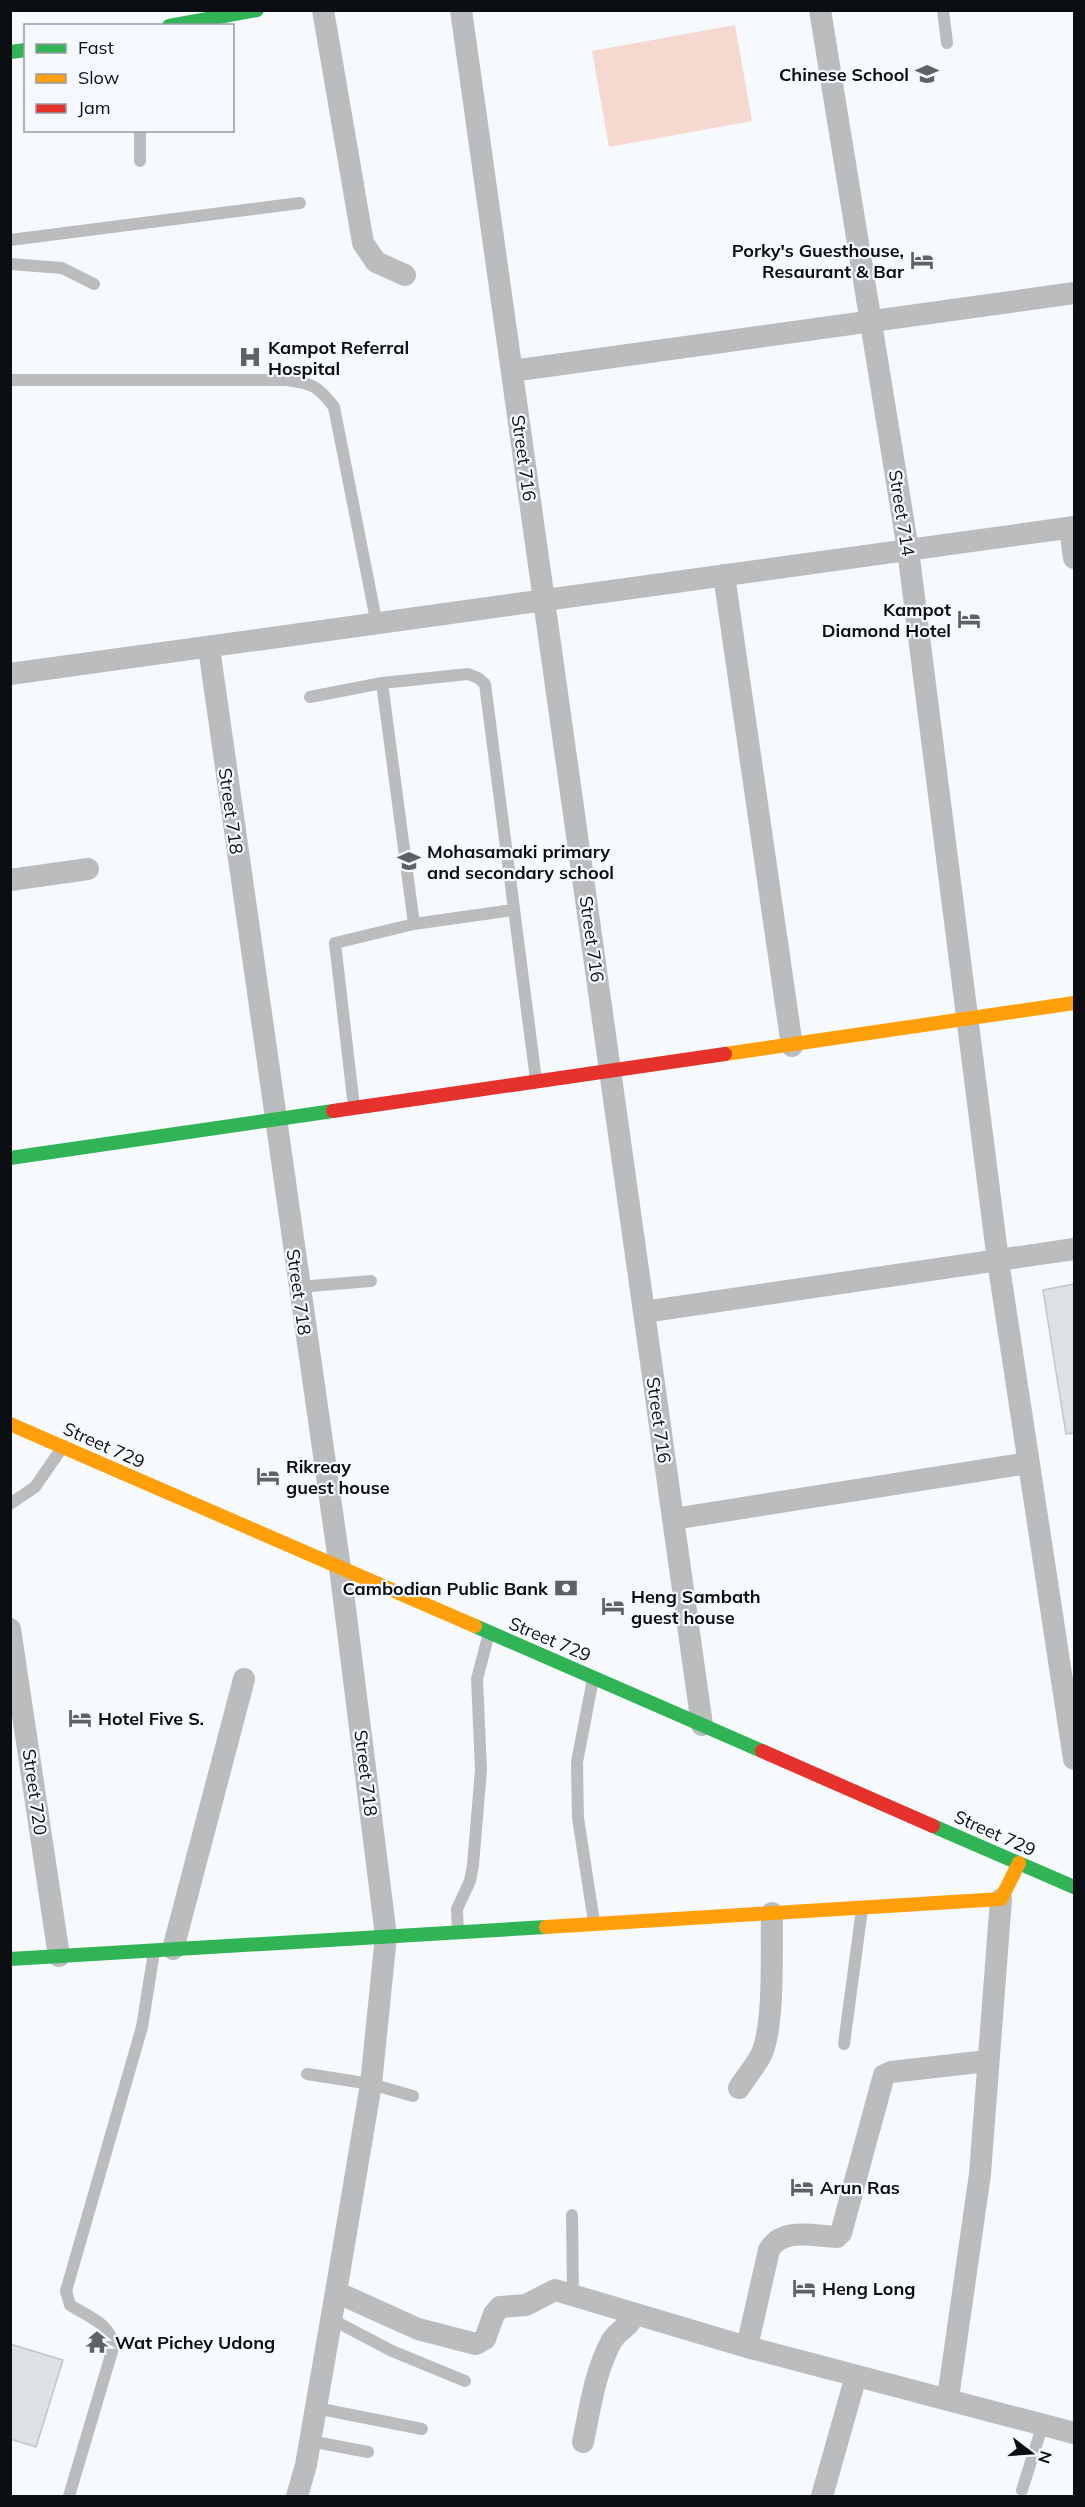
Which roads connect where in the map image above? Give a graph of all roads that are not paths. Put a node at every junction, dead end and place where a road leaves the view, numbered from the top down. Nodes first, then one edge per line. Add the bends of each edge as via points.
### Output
1 (257, 10) edge
2 (323, 10) edge
3 (461, 10) edge
4 (820, 10) edge
5 (942, 10) edge
6 (180, 24) edge
7 (947, 43) dead end
8 (140, 132) edge
9 (140, 160) dead end
10 (300, 203) dead end
11 (10, 240) edge
12 (10, 264) edge
13 (405, 274) dead end
14 (94, 284) dead end
15 (1074, 293) edge
16 (870, 322) junction
17 (512, 371) junction
18 (10, 380) edge
19 (1072, 528) edge
20 (908, 550) junction
21 (1074, 558) edge
22 (724, 575) junction
23 (544, 602) junction
24 (377, 625) junction
25 (208, 648) junction
26 (10, 674) edge
27 (382, 682) junction
28 (310, 697) dead end
29 (88, 869) dead end
30 (10, 880) edge
31 (513, 910) junction
32 (414, 924) junction
33 (1074, 1003) edge
34 (968, 1018) junction
35 (792, 1046) junction
36 (611, 1073) junction
37 (536, 1081) junction
38 (354, 1107) junction
39 (274, 1119) junction
40 (10, 1158) edge
41 (1074, 1249) edge
42 (998, 1261) junction
43 (371, 1281) dead end
44 (299, 1287) junction
45 (644, 1312) junction
46 (10, 1424) edge
47 (62, 1447) junction
48 (1028, 1463) junction
49 (10, 1504) edge
50 (673, 1519) junction
51 (340, 1568) junction
52 (10, 1629) edge
53 (489, 1632) junction
54 (594, 1678) junction
55 (244, 1679) dead end
56 (702, 1725) junction
57 (19, 1740) edge
58 (1074, 1759) edge
59 (1019, 1863) junction
60 (1074, 1887) edge
61 (1001, 1899) junction
62 (862, 1907) junction
63 (772, 1913) junction
64 (595, 1924) junction
65 (458, 1932) junction
66 (386, 1936) junction
67 (164, 1950) junction
68 (60, 1956) junction
69 (10, 1959) edge
70 (844, 2044) dead end
71 (987, 2061) junction
72 (307, 2074) dead end
73 (371, 2084) junction
74 (739, 2088) dead end
75 (413, 2096) dead end
76 (572, 2215) dead end
77 (336, 2292) junction
78 (573, 2295) junction
79 (634, 2314) junction
80 (332, 2319) junction
81 (747, 2347) junction
82 (856, 2376) junction
83 (465, 2381) dead end
84 (948, 2398) junction
85 (316, 2408) junction
86 (1043, 2424) junction
87 (422, 2429) dead end
88 (1074, 2433) edge
89 (310, 2442) junction
90 (583, 2442) dead end
91 (368, 2452) dead end
92 (1022, 2490) dead end
93 (69, 2496) edge
94 (297, 2496) edge
95 (822, 2496) edge

1 - 6 street
2 - 13 street via 363,243 376,262
3 - 17 street, Street 716
4 - 16 street, Street 714
5 - 7 lane
8 - 9 lane
10 - 11 lane
12 - 14 lane via 62,268
15 - 16 street
16 - 17 street
16 - 20 street, Street 714
17 - 23 street, Street 716
18 - 24 lane via 286,380 306,382 321,389 334,407
19 - 20 street
19 - 21 street
20 - 22 street
20 - 34 street, Street 714
22 - 23 street
22 - 35 street
23 - 24 street
23 - 36 street, Street 716
24 - 25 street
25 - 26 street
25 - 39 street, Street 718
27 - 28 lane
27 - 31 lane via 468,674 485,684
27 - 32 lane
29 - 30 street
31 - 32 lane
31 - 37 lane
32 - 38 lane via 335,943
33 - 34 street
34 - 35 street
34 - 42 street, Street 714
35 - 36 street
36 - 37 street
36 - 45 street, Street 716
37 - 38 street
38 - 39 street
39 - 40 street
39 - 44 street, Street 718
41 - 42 street
42 - 45 street
42 - 48 street, Street 714
43 - 44 lane
44 - 51 street, Street 718
45 - 50 street, Street 716
46 - 47 street, Street 729
47 - 49 lane via 34,1487
47 - 51 street, Street 729
48 - 50 street
48 - 58 street, Street 714
50 - 56 street, Street 716
51 - 53 street, Street 729
51 - 66 street, Street 718
52 - 57 street, Street 720
53 - 54 street, Street 729
53 - 65 lane via 477,1679 481,1770 473,1864 457,1909
54 - 56 street, Street 729
54 - 64 lane via 577,1762 578,1818
55 - 67 street
56 - 59 street, Street 729
57 - 68 street, Street 720
59 - 60 street, Street 729
59 - 61 street
61 - 62 street
61 - 71 street
62 - 63 street
62 - 70 lane
63 - 64 street
63 - 74 street via 765,2041
64 - 65 street
65 - 66 street
66 - 67 street
66 - 73 street, Street 718
67 - 68 street
67 - 93 lane via 66,2291 70,2305 108,2329 113,2337
68 - 69 street
71 - 81 street via 884,2075 841,2233 785,2235 775,2240 769,2250
71 - 84 street via 980,2174
72 - 73 lane
73 - 75 lane
73 - 77 street, Street 718
76 - 78 lane
77 - 78 street via 418,2329 476,2344 485,2339 500,2307 526,2305 548,2291
77 - 80 street, Street 718
78 - 79 street
79 - 81 street
79 - 90 street via 632,2323 612,2339 600,2366
80 - 83 lane via 392,2351
80 - 85 street, Street 718
81 - 82 street
82 - 84 street
82 - 95 street
84 - 86 street
85 - 87 lane
85 - 89 street, Street 718
86 - 88 street
86 - 92 lane
89 - 91 lane
89 - 94 street, Street 718

